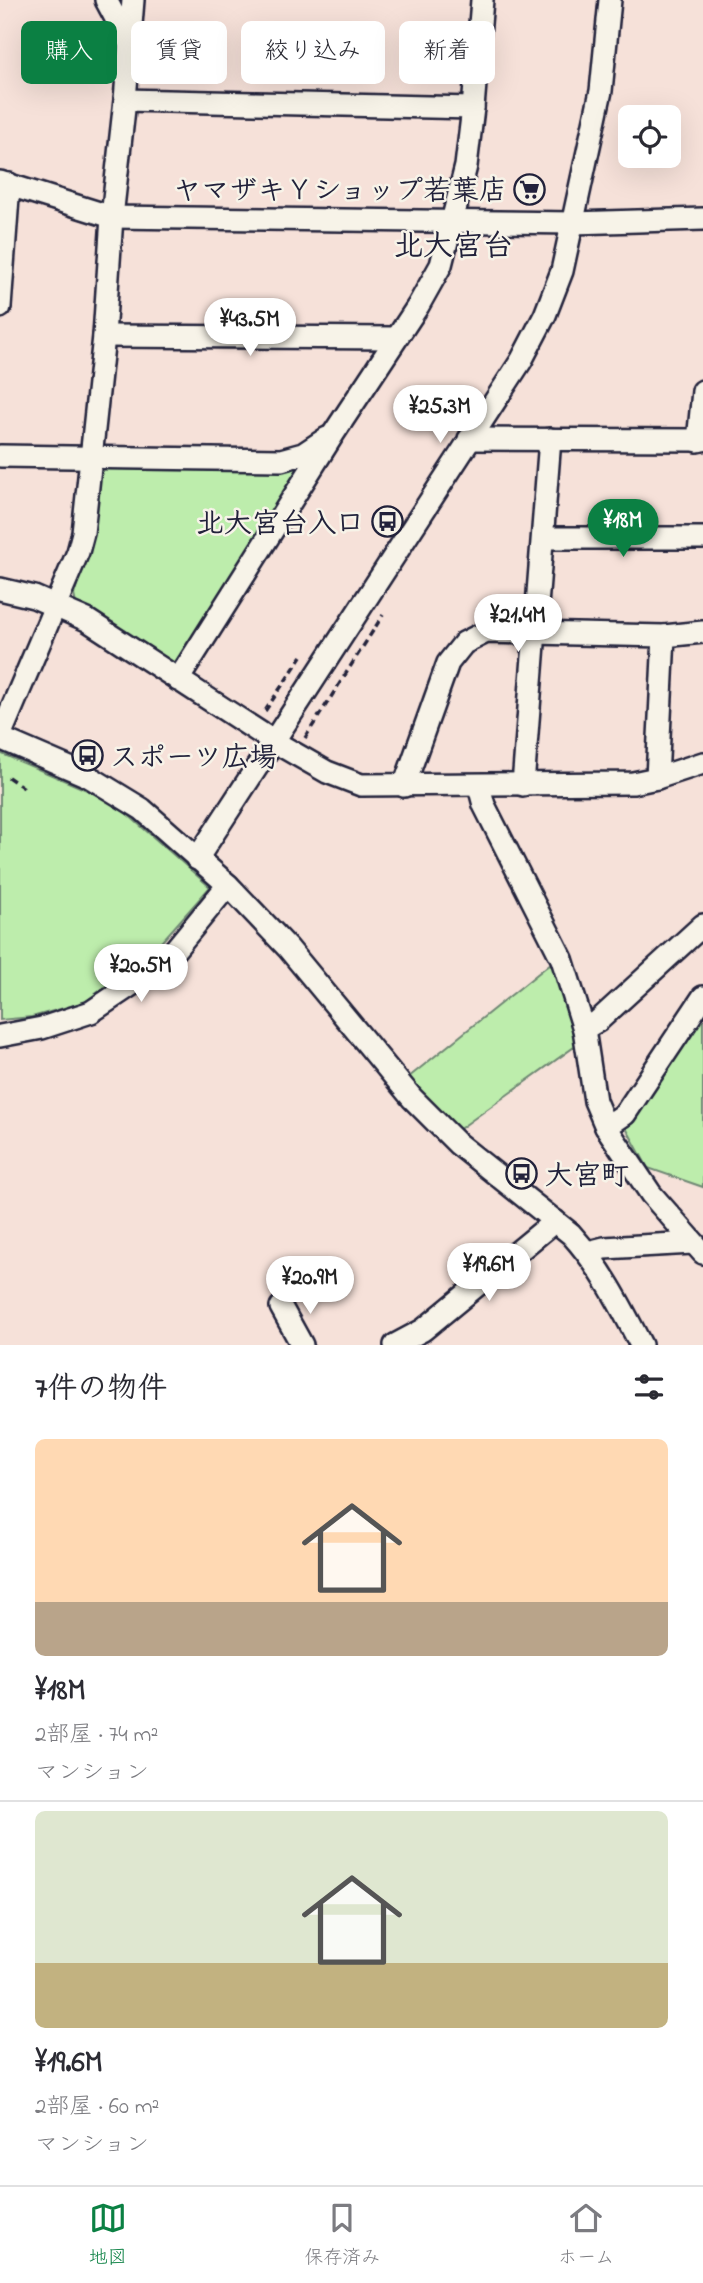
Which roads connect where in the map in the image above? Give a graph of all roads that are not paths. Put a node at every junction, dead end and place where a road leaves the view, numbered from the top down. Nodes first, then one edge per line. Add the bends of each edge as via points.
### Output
1 (106, 0) edge
2 (133, 0) edge
3 (482, 0) edge
4 (610, 0) edge
5 (129, 43) junction
6 (125, 100) junction
7 (473, 108) junction
8 (5, 183) edge
9 (112, 217) junction
10 (703, 219) edge
11 (453, 220) junction
12 (573, 223) junction
13 (0, 307) edge
14 (104, 335) junction
15 (396, 338) junction
16 (703, 391) edge
17 (334, 433) junction
18 (469, 439) junction
19 (550, 439) junction
20 (700, 440) edge
21 (0, 456) edge
22 (91, 458) junction
23 (543, 538) junction
24 (703, 538) edge
25 (0, 589) edge
26 (56, 605) junction
27 (703, 632) edge
28 (535, 633) junction
29 (664, 636) junction
30 (178, 680) junction
31 (0, 737) edge
32 (273, 741) junction
33 (703, 763) edge
34 (657, 778) junction
35 (523, 785) junction
36 (404, 786) junction
37 (479, 786) junction
38 (197, 859) junction
39 (228, 886) junction
40 (703, 925) edge
41 (703, 997) edge
42 (584, 1029) junction
43 (0, 1036) edge
44 (606, 1127) junction
45 (555, 1221) junction
46 (698, 1248) edge
47 (588, 1252) junction
48 (281, 1307) dead end
49 (302, 1345) edge
50 (395, 1345) edge
51 (641, 1345) edge

1 - 5 street
2 - 5 street
3 - 7 street
4 - 12 street via 601,91
5 - 6 street
6 - 7 street
6 - 9 street
7 - 11 street
8 - 9 street
8 - 13 street
9 - 11 street
9 - 14 street
10 - 12 street
11 - 12 street
11 - 15 street via 441,265
12 - 18 street via 562,271 545,314 521,361
14 - 15 street
14 - 22 street
15 - 17 street
16 - 20 street
17 - 22 street via 303,454 281,460
17 - 30 street
18 - 19 street
18 - 32 street
19 - 20 street
19 - 23 street
21 - 22 street
22 - 26 street via 83,533
23 - 24 street
23 - 28 street
25 - 26 street
26 - 30 street
26 - 31 street
27 - 29 street
28 - 29 street
28 - 35 street
28 - 36 street via 486,632 464,643 449,663
29 - 34 street
30 - 32 street
31 - 38 street via 88,776 142,810
32 - 36 street via 327,772 361,785
32 - 38 street
33 - 34 street
34 - 35 street via 633,783
35 - 37 street
36 - 37 street
37 - 42 street via 484,805 562,959
38 - 39 street
39 - 43 street via 164,963 91,1012
39 - 45 street via 288,948 412,1098 458,1144
40 - 42 street
41 - 44 street via 625,1114
42 - 44 street via 595,1101
44 - 46 street via 651,1194
45 - 47 street
45 - 50 street via 423,1330
46 - 47 street
47 - 51 street
48 - 49 street

